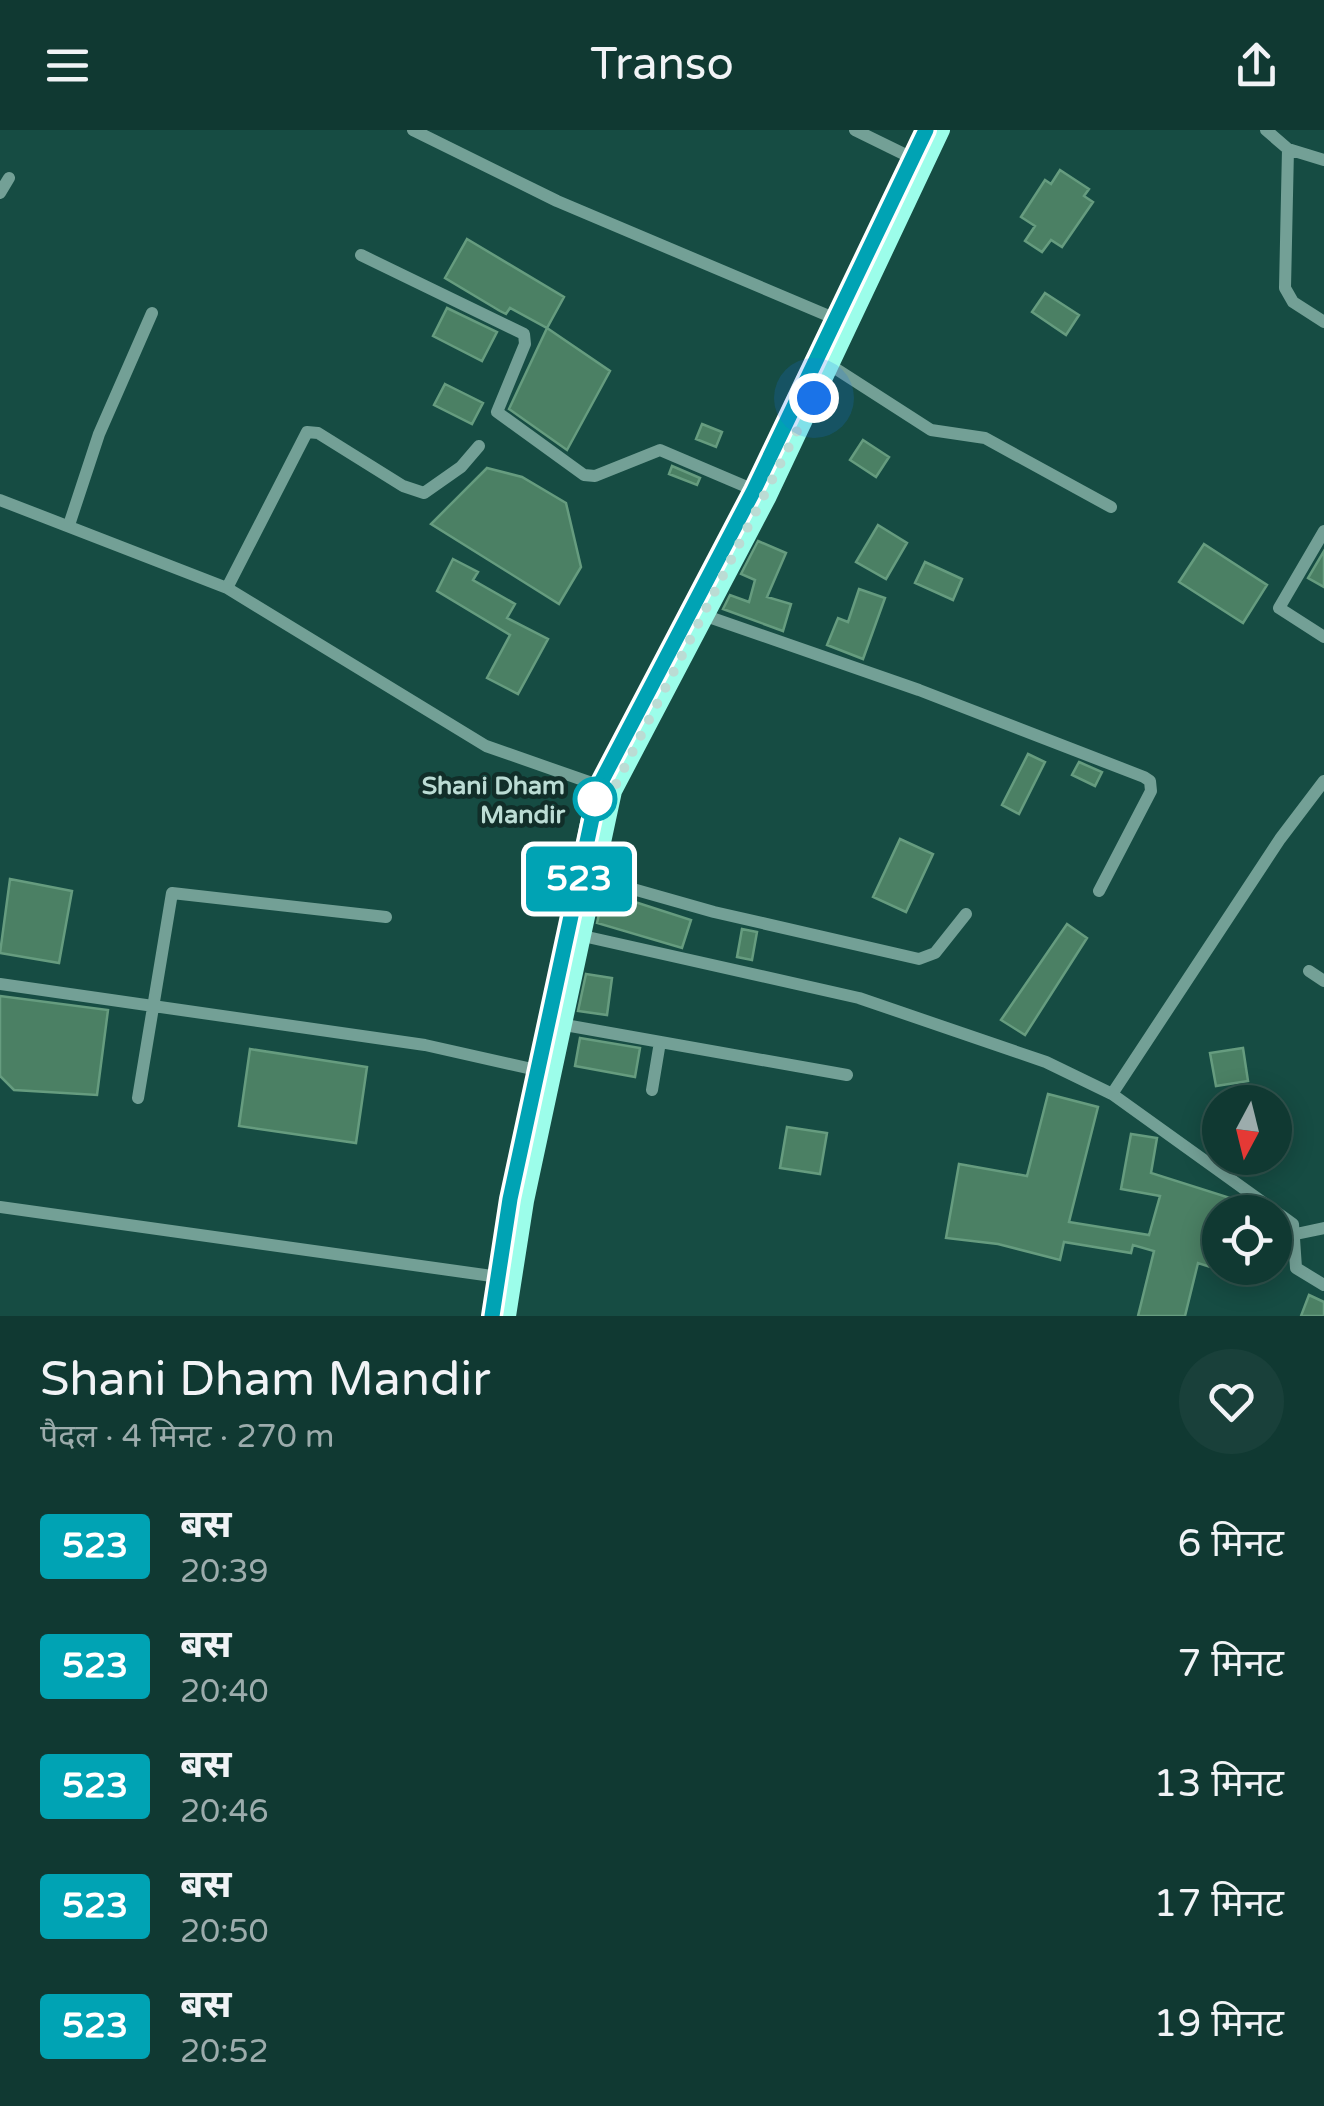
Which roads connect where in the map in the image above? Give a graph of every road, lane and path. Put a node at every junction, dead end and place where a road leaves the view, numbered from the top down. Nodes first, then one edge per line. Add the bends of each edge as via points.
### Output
1 (413, 130) edge
2 (855, 130) edge
3 (926, 130) edge
4 (941, 130) edge
5 (1272, 133) edge
6 (1288, 149) junction
7 (912, 158) junction
8 (1324, 160) edge
9 (8, 178) dead end
10 (0, 193) edge
11 (361, 255) dead end
12 (152, 313) dead end
13 (836, 319) junction
14 (1324, 322) edge
15 (830, 365) junction
16 (478, 446) dead end
17 (754, 490) junction
18 (0, 500) edge
19 (1111, 507) dead end
20 (70, 526) junction
21 (1324, 531) edge
22 (226, 588) junction
23 (706, 616) junction
24 (1324, 637) edge
25 (1324, 781) edge
26 (606, 788) junction
27 (594, 878) junction
28 (1099, 891) dead end
29 (966, 914) dead end
30 (386, 917) dead end
31 (583, 936) junction
32 (1309, 971) dead end
33 (1324, 981) edge
34 (0, 984) edge
35 (151, 1004) junction
36 (565, 1026) junction
37 (660, 1042) junction
38 (541, 1071) junction
39 (847, 1075) dead end
40 (652, 1090) dead end
41 (1112, 1094) junction
42 (138, 1098) dead end
43 (0, 1207) edge
44 (1324, 1228) edge
45 (1296, 1234) junction
46 (498, 1277) junction
47 (1324, 1285) edge
48 (492, 1316) edge
49 (507, 1316) edge

1 - 13 street via 558,201
2 - 7 street
3 - 7 main road
4 - 15 main road
5 - 6 street
6 - 8 street
6 - 14 street via 1285,288
7 - 13 main road
9 - 10 street
11 - 17 street via 526,336 497,412 573,471 595,476 660,450
12 - 20 street via 99,434
13 - 17 main road
15 - 19 street via 931,430 984,438
15 - 23 main road
16 - 22 street via 424,493 307,432
17 - 26 main road
18 - 20 street
20 - 22 street
21 - 24 street via 1279,608
22 - 26 street via 486,746
23 - 26 main road
23 - 28 street via 1150,781 1139,819
25 - 41 street
26 - 27 main road
26 - 38 main road via 587,829
27 - 29 street via 915,958 935,953
27 - 31 main road
30 - 35 street via 176,891 168,899
31 - 36 main road
31 - 41 street via 859,998 1046,1062
32 - 33 street
34 - 35 street
35 - 38 street
35 - 42 street
36 - 37 street
36 - 49 main road
37 - 39 street
37 - 40 street
38 - 46 main road
41 - 45 street via 1293,1224
43 - 46 street
44 - 45 street
45 - 47 street via 1296,1268
46 - 48 main road

